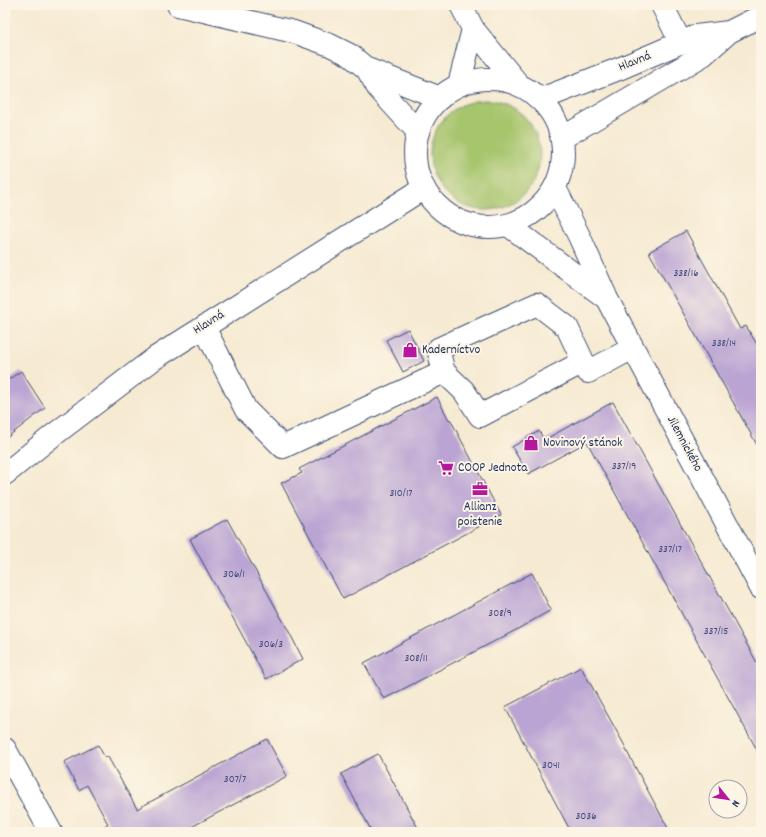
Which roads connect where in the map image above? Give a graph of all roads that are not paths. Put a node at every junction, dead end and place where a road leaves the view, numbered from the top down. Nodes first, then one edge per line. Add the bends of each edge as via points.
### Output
1 (178, 5) edge
2 (461, 5) edge
3 (662, 5) edge
4 (761, 16) edge
5 (473, 29) junction
6 (729, 32) junction
7 (681, 43) junction
8 (367, 69) junction
9 (518, 84) junction
10 (459, 85) junction
11 (440, 98) junction
12 (541, 99) junction
13 (418, 132) junction
14 (562, 138) junction
15 (424, 188) junction
16 (555, 188) junction
17 (508, 225) junction
18 (607, 299) junction
19 (204, 327) junction
20 (632, 348) junction
21 (583, 362) junction
22 (444, 372) junction
23 (5, 474) edge
24 (761, 588) edge
25 (5, 749) edge
26 (51, 832) edge

1 - 8 main road via 294,32 330,45
2 - 5 main road
3 - 7 main road
4 - 6 main road, Hlavná
5 - 9 main road
5 - 10 main road
6 - 7 main road, Hlavná via 696,36
6 - 14 main road, Hlavná via 703,55
7 - 12 main road, Hlavná
8 - 11 main road
8 - 13 main road via 378,88
9 - 10 main road via 488,78
9 - 12 main road
10 - 11 main road
11 - 13 main road via 427,113
12 - 14 main road via 552,113
13 - 15 main road via 415,160
14 - 16 main road via 564,159
15 - 17 main road via 438,207 459,221 483,227
15 - 19 main road, Hlavná
16 - 17 main road via 538,209 524,219
16 - 18 main road, Jilemnického
17 - 18 main road, Jilemnického
18 - 20 main road, Jilemnického
19 - 22 main road via 246,410 283,446
19 - 23 main road, Hlavná via 155,358
20 - 21 main road via 588,372
20 - 24 main road, Jilemnického
21 - 22 main road via 480,416 464,391
21 - 22 main road via 567,327 537,304 438,349
25 - 26 main road

